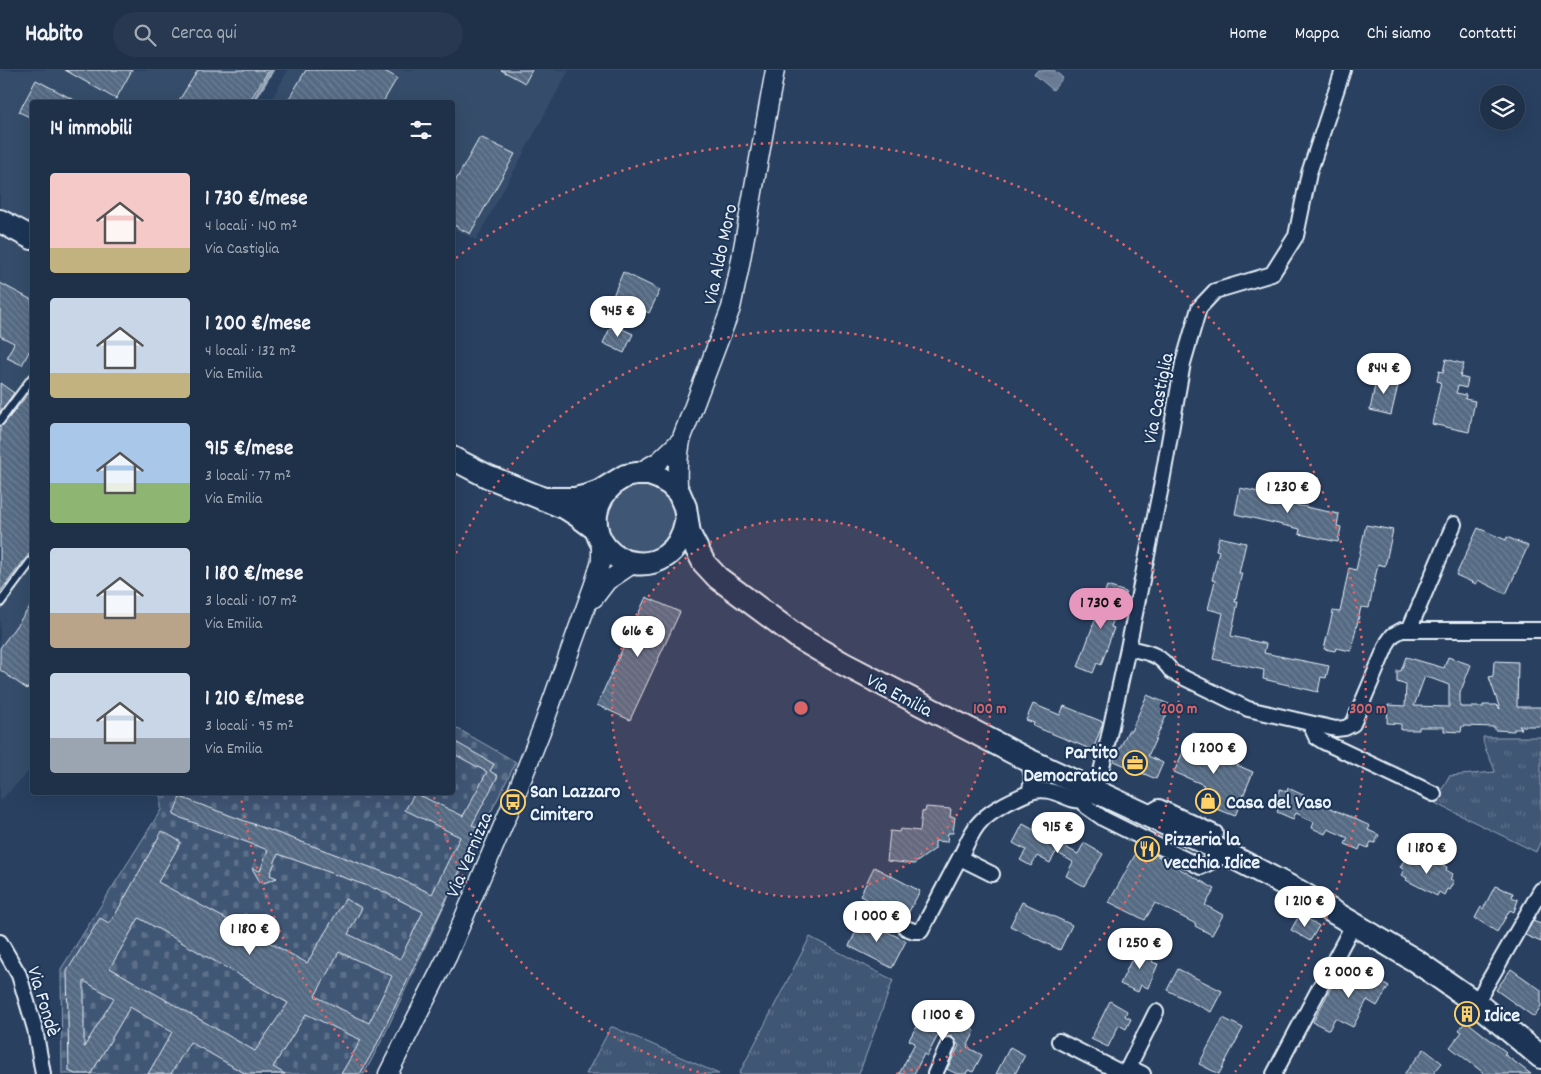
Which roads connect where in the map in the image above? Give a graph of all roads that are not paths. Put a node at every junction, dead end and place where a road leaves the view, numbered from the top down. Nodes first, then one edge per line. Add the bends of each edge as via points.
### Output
1 (775, 70) edge
2 (1344, 70) edge
3 (0, 221) edge
4 (30, 237) edge
5 (30, 381) edge
6 (0, 421) edge
7 (681, 440) junction
8 (455, 460) edge
9 (636, 474) junction
10 (615, 482) junction
11 (679, 493) junction
12 (543, 499) junction
13 (686, 522) junction
14 (1454, 524) dead end
15 (599, 535) junction
16 (659, 560) junction
17 (30, 563) edge
18 (634, 564) junction
19 (718, 578) junction
20 (0, 603) edge
21 (583, 616) junction
22 (1409, 630) junction
23 (1541, 630) edge
24 (1128, 648) junction
25 (1310, 724) junction
26 (1024, 758) junction
27 (1029, 793) junction
28 (1434, 794) dead end
29 (1088, 796) junction
30 (1221, 850) junction
31 (960, 858) junction
32 (992, 874) dead end
33 (1541, 890) edge
34 (1354, 923) junction
35 (906, 928) dead end
36 (0, 942) edge
37 (1476, 1003) junction
38 (1156, 1012) dead end
39 (1059, 1041) dead end
40 (948, 1045) dead end
41 (1541, 1057) edge
42 (1126, 1072) edge
43 (43, 1074) edge
44 (388, 1074) edge
45 (935, 1074) edge
46 (1143, 1074) edge
47 (1274, 1074) edge

1 - 7 street, Via Aldo Moro via 731,308
2 - 24 street, Via Castiglia via 1309,173 1296,236 1272,274 1215,291 1199,308 1183,364
3 - 4 main road
5 - 6 lane
7 - 9 street, Via Aldo Moro via 659,461
7 - 11 street, Via Aldo Moro via 677,460
8 - 12 main road
9 - 10 main road
9 - 11 main road via 660,478
10 - 12 main road via 582,498
10 - 15 main road via 607,489 597,508
11 - 13 main road, Via Emilia via 685,507
12 - 15 main road via 577,515
13 - 16 main road, Via Emilia via 678,545
13 - 19 main road, Via Emilia via 700,557
14 - 22 street
15 - 18 main road via 609,551
15 - 21 street, Via Vernizza via 601,560
16 - 18 main road, Via Emilia
16 - 19 main road, Via Emilia via 688,565
17 - 20 lane
18 - 21 street, Via Vernizza via 607,581
19 - 26 main road, Via Emilia via 799,638
21 - 44 street, Via Vernizza via 513,802 448,955
22 - 23 street
22 - 25 street via 1393,635 1388,642 1353,724 1336,729
24 - 25 street via 1158,656 1172,672 1248,709
24 - 29 street, Via Castiglia via 1102,767
25 - 28 street via 1316,737 1324,742
26 - 27 street via 1032,772
26 - 29 main road, Via Emilia
27 - 29 street, Via Emilia via 1045,789 1073,800
27 - 31 street, Via Emilia via 982,819
29 - 30 main road, Via Emilia via 1145,815
29 - 30 street, Via Emilia via 1095,814 1202,867
30 - 34 main road, Via Emilia
31 - 32 street
31 - 35 street, Via Emilia via 921,931
33 - 37 street
34 - 37 main road, Via Emilia
34 - 47 street
36 - 43 street, Via Fondè via 19,975 35,1029
37 - 41 main road, Via Emilia
38 - 42 street
39 - 42 street
40 - 45 street
42 - 46 street

